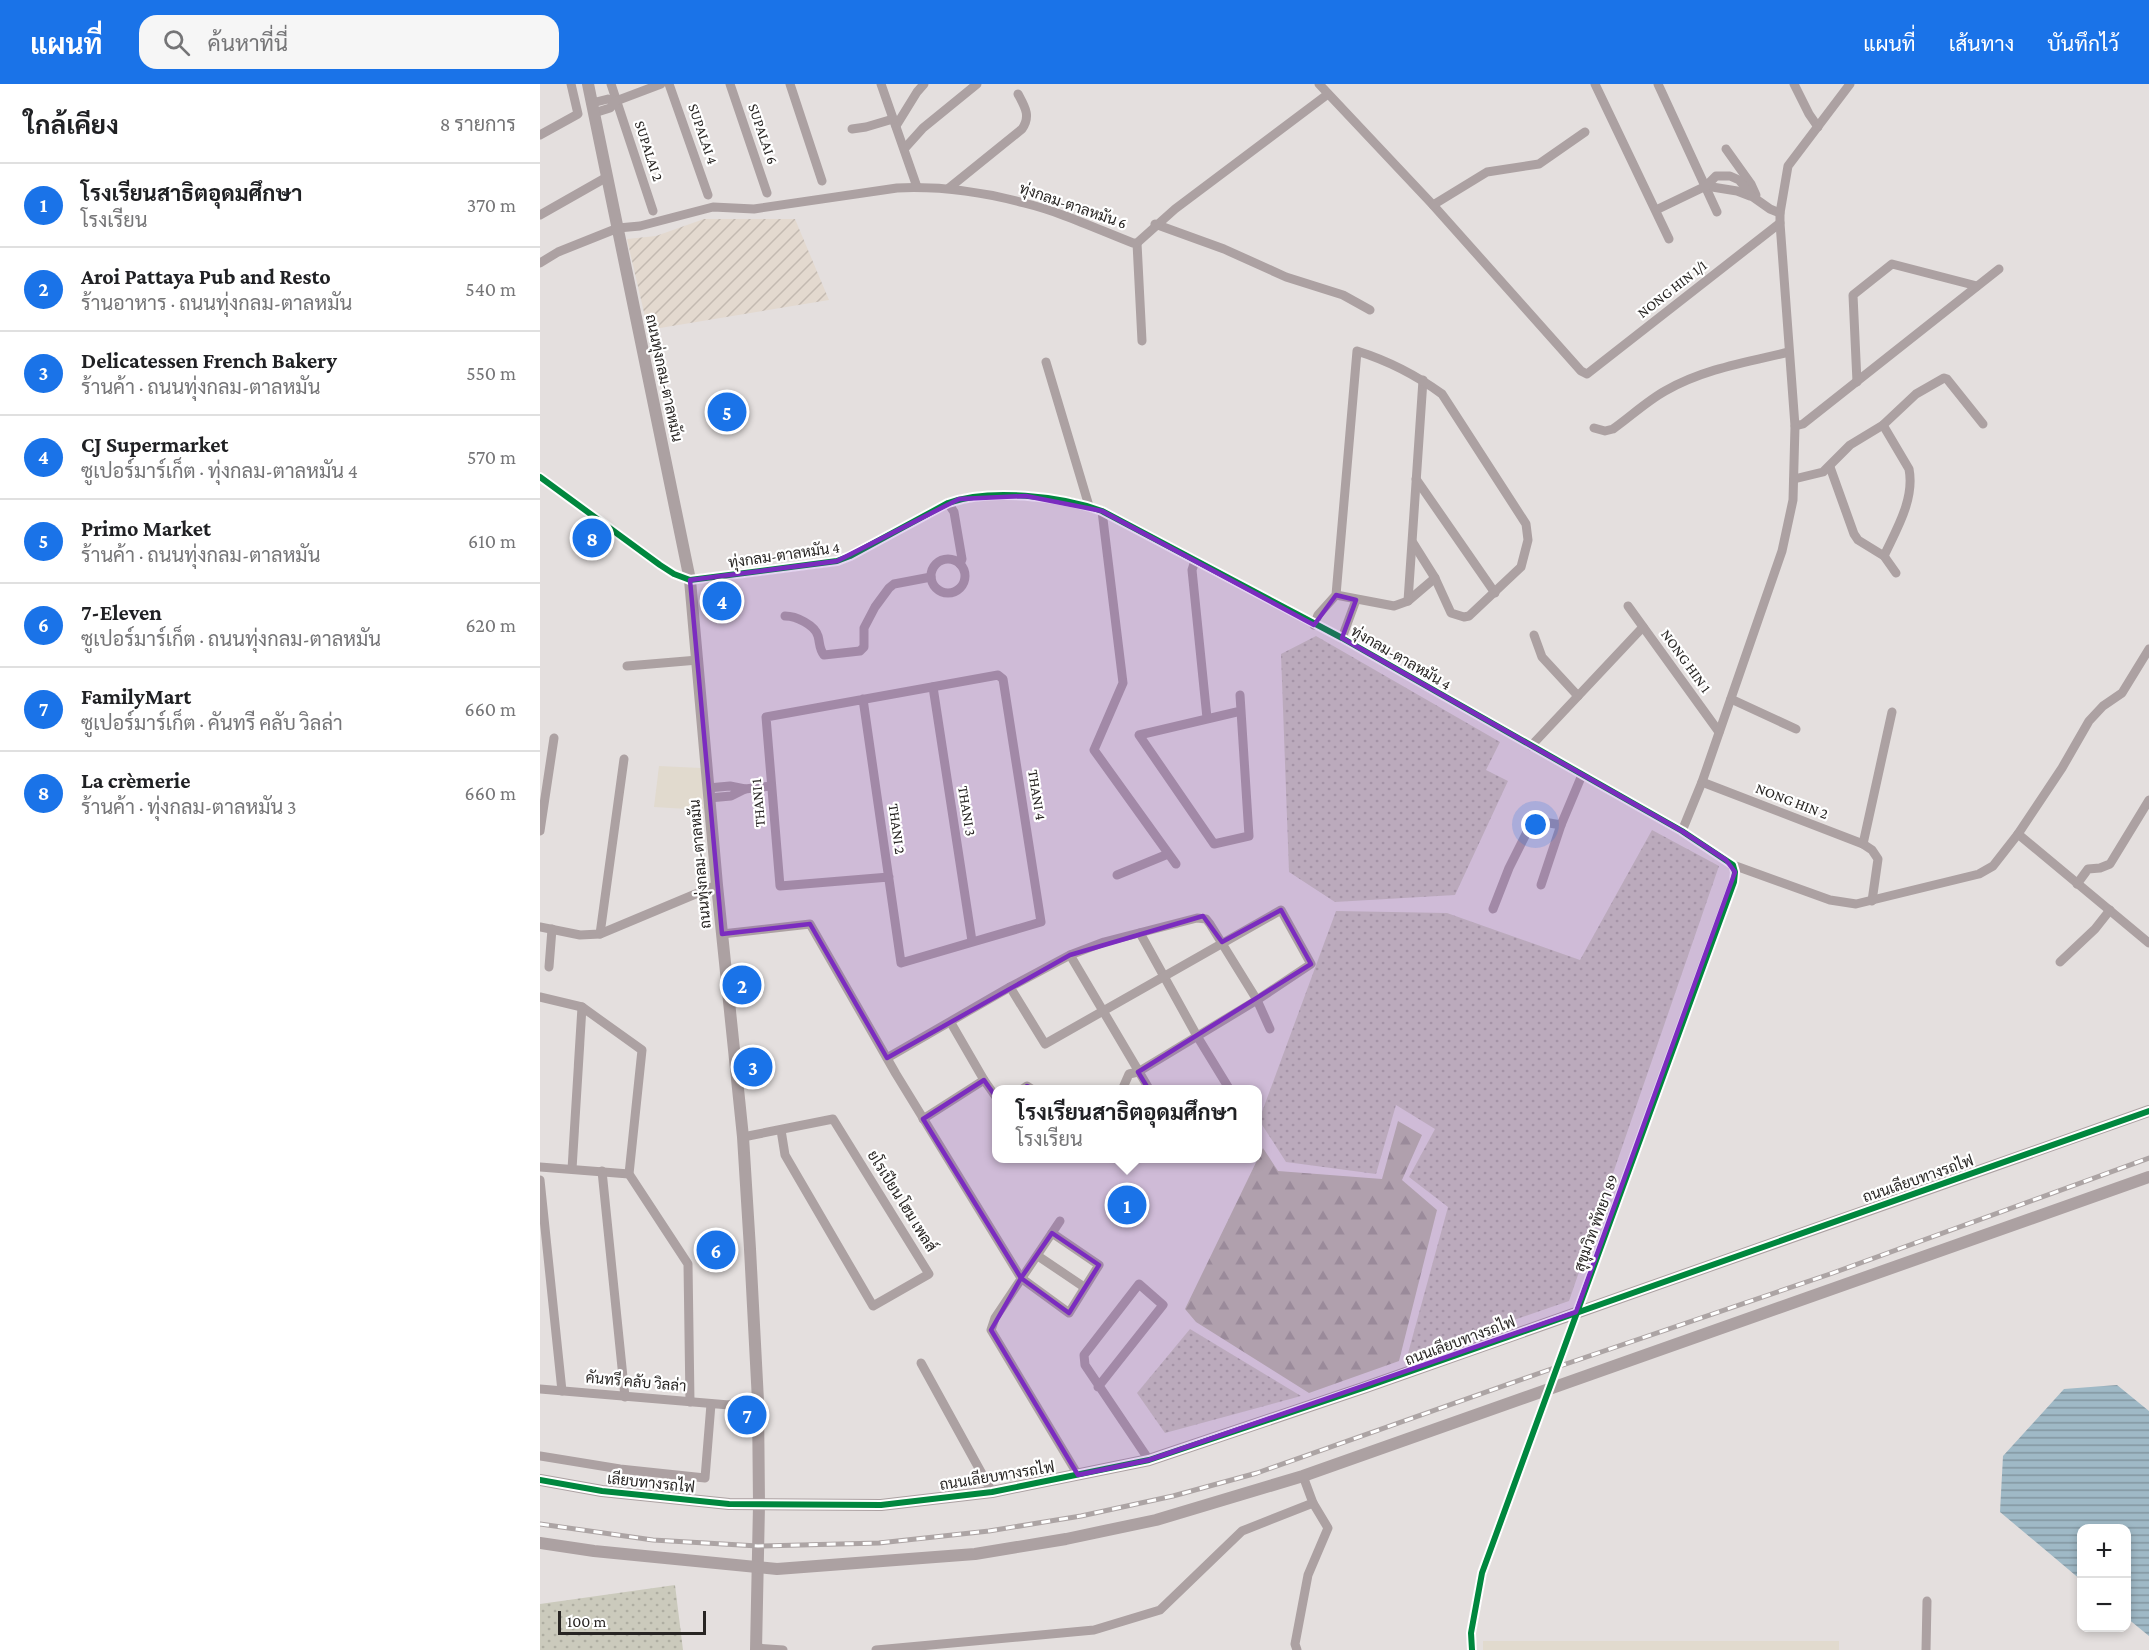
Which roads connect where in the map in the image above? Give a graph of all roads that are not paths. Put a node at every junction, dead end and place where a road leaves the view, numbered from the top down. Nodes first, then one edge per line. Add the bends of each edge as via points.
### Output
1 (571, 84) edge
2 (588, 84) edge
3 (611, 84) edge
4 (662, 84) edge
5 (669, 84) edge
6 (730, 84) edge
7 (790, 84) edge
8 (881, 84) edge
9 (924, 84) edge
10 (977, 84) edge
11 (1319, 84) edge
12 (1595, 84) edge
13 (1658, 84) edge
14 (1794, 84) edge
15 (1850, 84) edge
16 (1018, 94) dead end
17 (1328, 94) junction
18 (616, 101) junction
19 (593, 108) junction
20 (895, 122) junction
21 (1818, 127) junction
22 (852, 129) dead end
23 (1585, 132) dead end
24 (540, 135) edge
25 (905, 148) junction
26 (1726, 149) dead end
27 (607, 177) junction
28 (822, 181) dead end
29 (1706, 186) junction
30 (917, 187) junction
31 (949, 188) junction
32 (767, 193) dead end
33 (708, 195) dead end
34 (1756, 200) junction
35 (1433, 205) junction
36 (1656, 210) junction
37 (653, 211) dead end
38 (1717, 212) dead end
39 (540, 216) edge
40 (1780, 218) junction
41 (1155, 224) junction
42 (618, 228) junction
43 (1669, 239) dead end
44 (1137, 243) junction
45 (540, 262) edge
46 (1999, 269) dead end
47 (1977, 286) junction
48 (1370, 310) dead end
49 (1142, 341) dead end
50 (1789, 352) junction
51 (1046, 362) dead end
52 (1423, 380) junction
53 (1857, 382) junction
54 (1983, 424) dead end
55 (1883, 425) junction
56 (1795, 426) junction
57 (1594, 428) dead end
58 (1830, 467) junction
59 (540, 477) edge
60 (1416, 479) junction
61 (1794, 480) junction
62 (948, 504) junction
63 (1089, 506) junction
64 (1102, 511) junction
65 (1413, 543) junction
66 (1884, 556) junction
67 (1196, 561) junction
68 (960, 564) junction
69 (1896, 573) dead end
70 (931, 577) junction
71 (1436, 578) junction
72 (690, 580) junction
73 (1494, 592) junction
74 (1336, 596) junction
75 (1356, 600) junction
76 (1408, 601) junction
77 (1628, 606) dead end
78 (785, 616) dead end
79 (1314, 625) junction
80 (1643, 627) junction
81 (1534, 635) dead end
82 (1342, 638) junction
83 (2149, 649) edge
84 (698, 660) junction
85 (627, 666) dead end
86 (933, 687) junction
87 (1240, 695) dead end
88 (1578, 696) junction
89 (863, 699) junction
90 (1731, 699) junction
91 (1241, 711) junction
92 (1892, 712) dead end
93 (1207, 718) junction
94 (1796, 729) dead end
95 (1719, 732) junction
96 (554, 738) dead end
97 (1531, 746) junction
98 (624, 759) dead end
99 (1582, 775) junction
100 (1702, 782) junction
101 (771, 786) junction
102 (709, 793) junction
103 (2149, 800) edge
104 (1132, 803) junction
105 (1121, 807) dead end
106 (1561, 825) junction
107 (540, 831) edge
108 (1683, 831) junction
109 (2018, 834) junction
110 (1863, 844) junction
111 (1168, 854) junction
112 (1176, 864) dead end
113 (1733, 865) junction
114 (1117, 875) dead end
115 (889, 877) junction
116 (2077, 884) junction
117 (717, 885) junction
118 (1541, 885) dead end
119 (1872, 901) junction
120 (1493, 909) dead end
121 (2109, 910) junction
122 (540, 927) edge
123 (552, 929) junction
124 (1140, 933) junction
125 (600, 934) junction
126 (722, 934) junction
127 (972, 941) junction
128 (1222, 942) junction
129 (2149, 943) edge
130 (1070, 955) junction
131 (2060, 962) dead end
132 (549, 967) dead end
133 (1164, 978) junction
134 (1010, 987) junction
135 (540, 997) edge
136 (1257, 1000) junction
137 (582, 1007) junction
138 (1103, 1012) junction
139 (951, 1023) junction
140 (1270, 1029) dead end
141 (1197, 1036) junction
142 (887, 1058) junction
143 (1138, 1072) junction
144 (984, 1080) junction
145 (1124, 1085) edge
146 (1146, 1085) edge
147 (1228, 1085) edge
148 (992, 1091) edge
149 (2149, 1111) edge
150 (924, 1119) junction
151 (781, 1130) junction
152 (743, 1137) junction
153 (540, 1167) edge
154 (572, 1169) junction
155 (602, 1172) junction
156 (629, 1173) junction
157 (2149, 1177) edge
158 (540, 1180) edge
159 (1060, 1221) dead end
160 (1052, 1233) junction
161 (1038, 1256) junction
162 (1021, 1278) junction
163 (1084, 1287) junction
164 (1576, 1312) junction
165 (921, 1363) dead end
166 (1098, 1387) junction
167 (1550, 1388) junction
168 (540, 1389) edge
169 (562, 1391) junction
170 (625, 1397) junction
171 (690, 1402) junction
172 (711, 1404) junction
173 (758, 1406) junction
174 (540, 1456) edge
175 (1149, 1460) junction
176 (1078, 1475) junction
177 (1303, 1476) junction
178 (540, 1480) edge
179 (992, 1492) junction
180 (1313, 1503) junction
181 (759, 1505) junction
182 (540, 1543) edge
183 (757, 1568) junction
184 (1927, 1601) dead end
185 (969, 1646) edge
186 (756, 1649) edge
187 (783, 1650) edge
188 (876, 1650) edge
189 (1297, 1650) edge
190 (1472, 1650) edge
191 (1926, 1650) edge

1 - 24 street via 578,114
2 - 19 street, ถนนทุ่งกลม-ตาลหมัน
3 - 18 street, SUPALAI 2
4 - 18 street
5 - 33 street, SUPALAI 4
6 - 32 street, SUPALAI 6
7 - 28 street
8 - 20 street
9 - 20 street
10 - 25 street
11 - 17 street
12 - 36 street
13 - 29 street
14 - 21 street
15 - 21 street
16 - 31 street via 1027,109 1022,129
17 - 35 street
17 - 41 street, ทุ่งกลม-ตาลหมัน 6
18 - 19 street via 608,99
18 - 37 street, SUPALAI 2
19 - 27 street, ถนนทุ่งกลม-ตาลหมัน
20 - 22 street
20 - 25 street
21 - 40 street via 1788,166
23 - 35 street via 1539,164 1487,172
25 - 30 street
26 - 34 street via 1751,184
27 - 39 street
27 - 42 street, ถนนทุ่งกลม-ตาลหมัน
29 - 34 street via 1737,191
29 - 36 street
29 - 38 street
30 - 31 street, ทุ่งกลม-ตาลหมัน 6
30 - 42 street, ทุ่งกลม-ตาลหมัน 6 via 754,210 713,207
31 - 44 street, ทุ่งกลม-ตาลหมัน 6 via 1025,203
34 - 40 street
35 - 40 street, NONG HIN 1/1 via 1587,374
36 - 43 street
40 - 50 street
41 - 44 street, ทุ่งกลม-ตาลหมัน 6
41 - 48 street
42 - 45 street, ทุ่งกลม-ตาลหมัน 6
42 - 72 street, ถนนทุ่งกลม-ตาลหมัน
44 - 49 street
46 - 47 street
47 - 53 street
47 - 53 street via 1892,264 1853,295
50 - 56 street
50 - 57 street via 1694,377 1663,392 1613,429
51 - 63 street
52 - 60 street
52 - 73 street via 1443,394 1526,524 1528,540 1521,567
52 - 74 street via 1389,361 1357,351
53 - 56 street
54 - 55 street via 1946,378 1916,394
55 - 58 street via 1851,446
55 - 66 street via 1911,477 1908,499
56 - 61 street
58 - 61 street
58 - 66 street via 1854,534
59 - 72 street via 660,566
60 - 65 street
60 - 73 street
61 - 90 street via 1782,551
62 - 63 street, ทุ่งกลม-ตาลหมัน 4 via 981,496 1026,496
62 - 68 street via 954,512
62 - 72 street, ทุ่งกลม-ตาลหมัน 4 via 837,561
63 - 64 street, ทุ่งกลม-ตาลหมัน 4
64 - 67 street, ทุ่งกลม-ตาลหมัน 4
64 - 104 street via 1123,683 1094,750
65 - 71 street
65 - 76 street
66 - 69 street
67 - 79 street, ทุ่งกลม-ตาลหมัน 4
67 - 93 street via 1192,570
68 - 70 street via 940,560
68 - 70 street via 964,582 955,591 937,589
70 - 78 street via 889,588 864,628 864,647 860,651 824,655 813,628 793,616
71 - 73 street via 1451,613 1464,617
71 - 76 street
72 - 84 street, ถนนทุ่งกลม-ตาลหมัน
74 - 75 street
74 - 79 street
75 - 76 street via 1394,606
75 - 82 street
77 - 80 street, NONG HIN 1
79 - 82 street, ทุ่งกลม-ตาลหมัน 4
80 - 88 street
80 - 95 street, NONG HIN 1
81 - 88 street via 1542,657
82 - 97 street, ทุ่งกลม-ตาลหมัน 4
83 - 109 street via 2122,693 2089,721
84 - 85 street
84 - 102 street, ถนนทุ่งกลม-ตาลหมัน
86 - 89 street
86 - 127 street, THANI 3
86 - 127 street, THANI 4 via 998,675 1004,679 1041,922
87 - 91 street
88 - 97 street
89 - 101 street, THANI 1 via 766,717
89 - 115 street, THANI 2
90 - 94 street
90 - 95 street
91 - 93 street
91 - 93 street via 1250,836 1214,844 1139,735
92 - 110 street
95 - 100 street
96 - 107 street
97 - 99 street, ทุ่งกลม-ตาลหมัน 4
98 - 125 street
99 - 106 street
99 - 108 street, ทุ่งกลม-ตาลหมัน 4
100 - 108 street
100 - 110 street, NONG HIN 2
101 - 102 street via 730,786
101 - 115 street, THANI 1 via 780,886
102 - 117 street, ถนนทุ่งกลม-ตาลหมัน
103 - 116 street via 2110,864 2088,869
104 - 105 street
104 - 111 street
106 - 118 street
106 - 120 street via 1538,821 1531,824
108 - 113 street
109 - 116 street
109 - 119 street via 1994,866 1979,874
110 - 119 street, NONG HIN 2 via 1878,859
111 - 112 street
111 - 114 street
113 - 119 street via 1830,900 1856,904
113 - 164 street, สุขุมวิท พัทยา 89 via 1734,882
115 - 127 street, THANI 2 via 901,963
116 - 121 street
117 - 125 street
117 - 126 street, ถนนทุ่งกลม-ตาลหมัน
121 - 129 street
121 - 131 street
122 - 123 street
123 - 125 street via 580,935
123 - 132 street
124 - 128 street via 1202,918
124 - 130 street
124 - 133 street
126 - 142 street via 810,924
126 - 152 street, ถนนทุ่งกลม-ตาลหมัน
128 - 133 street
128 - 136 street
128 - 136 street via 1281,910 1311,964
130 - 134 street
130 - 138 street
133 - 138 street
133 - 141 street
134 - 138 street via 1045,1044
134 - 139 street
135 - 137 street
136 - 140 street
136 - 141 street
137 - 154 street
137 - 156 street via 642,1050
138 - 143 street
139 - 142 street
139 - 144 street
141 - 143 street
141 - 147 street
142 - 150 street
143 - 145 street via 1129,1074
143 - 146 street
144 - 148 street
144 - 150 street
149 - 164 street, ถนนเลียบทางรถไฟ
150 - 162 street
151 - 151 street, ยโรเปียน โฮม เพลส์ via 784,1155 873,1306 929,1274 833,1119
151 - 152 street, ยโรเปียน โฮม เพลส์
152 - 173 street, ถนนทุ่งกลม-ตาลหมัน
153 - 154 street
154 - 155 street
155 - 156 street
155 - 170 street
156 - 171 street via 688,1264
157 - 167 street
158 - 169 street
159 - 160 street
160 - 161 street
160 - 163 street via 1099,1264
161 - 162 street
161 - 163 street
162 - 163 street via 1068,1313
162 - 176 street via 991,1330
164 - 167 street, สุขุมวิท พัทยา 89
164 - 175 street, ถนนเลียบทางรถไฟ
165 - 179 street
166 - 166 street via 1083,1362 1084,1355 1139,1284 1163,1305
166 - 175 street
167 - 177 street
167 - 190 street, สุขุมวิท พัทยา 89 via 1482,1573 1471,1633
168 - 169 street, คันทรี คลับ วิลล่า
169 - 170 street, คันทรี คลับ วิลล่า
170 - 171 street, คันทรี คลับ วิลล่า
171 - 172 street, คันทรี คลับ วิลล่า
172 - 173 street, คันทรี คลับ วิลล่า via 729,1405 740,1400
172 - 174 street via 705,1478
173 - 181 street, ถนนทุ่งกลม-ตาลหมัน
175 - 176 street, ถนนเลียบทางรถไฟ
176 - 179 street, ถนนเลียบทางรถไฟ
177 - 180 street
177 - 183 street via 1156,1520 1055,1541 975,1554
178 - 181 street, เลียบทางรถไฟ via 602,1491
179 - 181 street, ถนนเลียบทางรถไฟ via 881,1505
180 - 185 street via 1242,1531 1161,1610 1094,1630
180 - 189 street via 1328,1528 1308,1575
181 - 183 street, ถนนทุ่งกลม-ตาลหมัน
182 - 183 street
183 - 186 street, ถนนทุ่งกลม-ตาลหมัน
184 - 191 street
185 - 188 street
186 - 187 street

